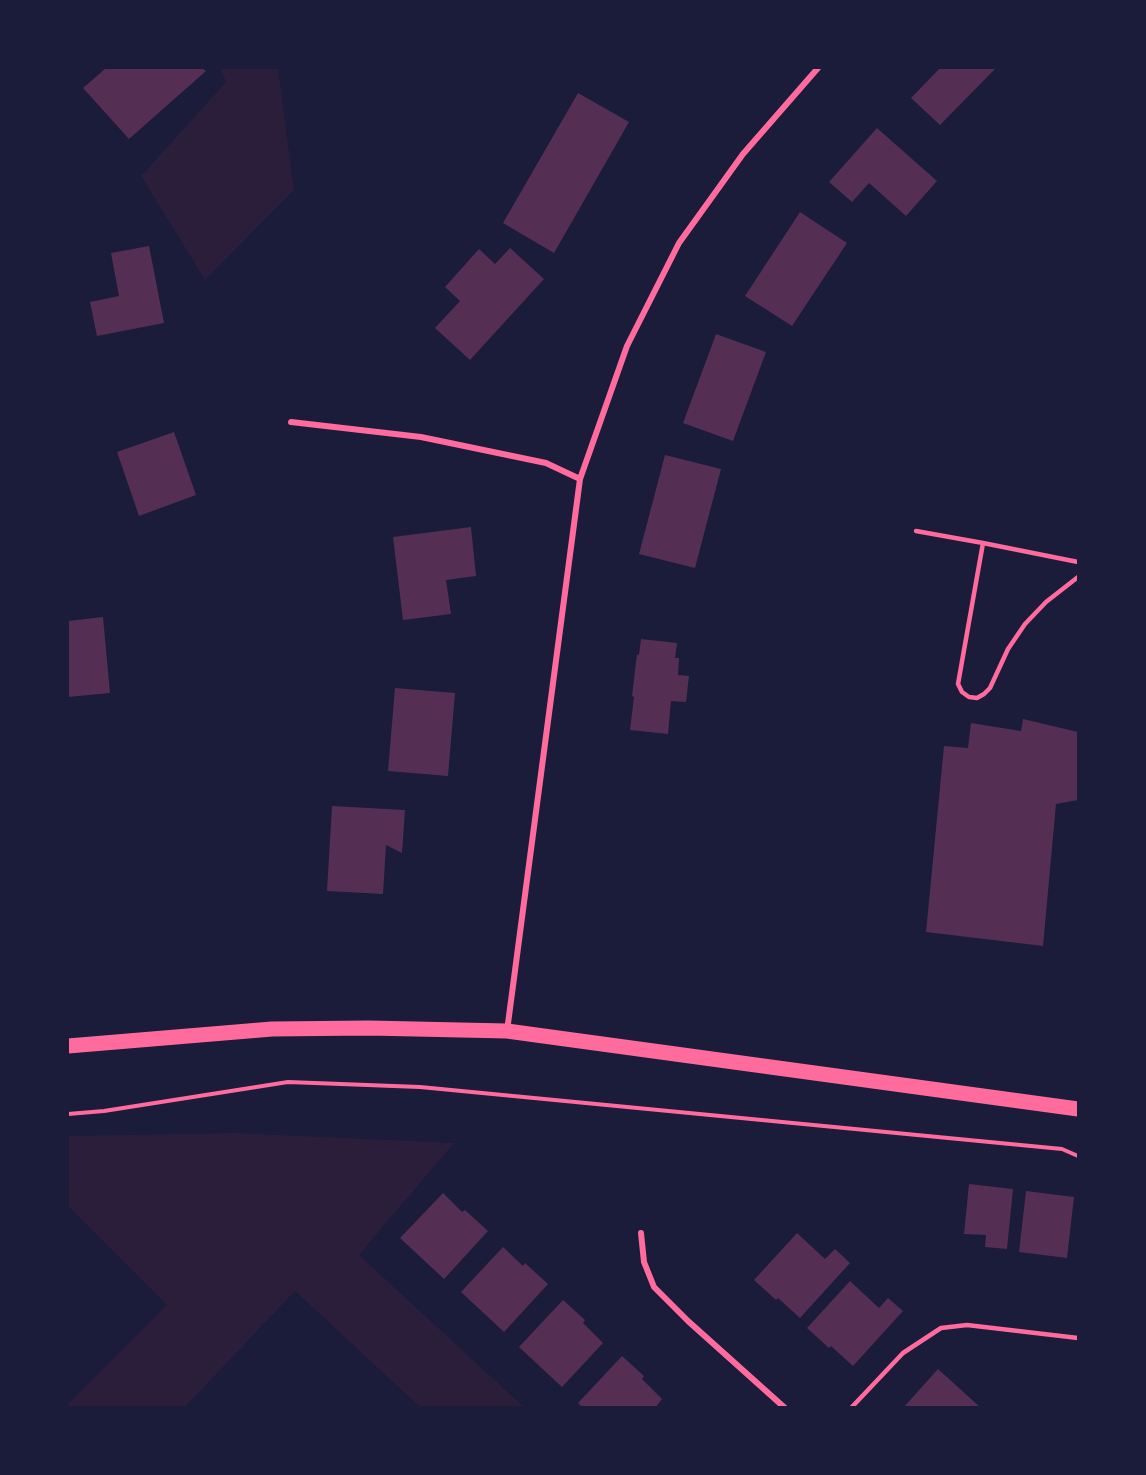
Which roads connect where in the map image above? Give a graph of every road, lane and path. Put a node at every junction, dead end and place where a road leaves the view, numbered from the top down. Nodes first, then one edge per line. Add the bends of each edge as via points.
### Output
1 (818, 68) edge
2 (291, 422) dead end
3 (580, 479) junction
4 (916, 531) dead end
5 (983, 543) junction
6 (1078, 562) edge
7 (1078, 577) edge
8 (507, 1031) junction
9 (68, 1046) edge
10 (1078, 1109) edge
11 (68, 1114) edge
12 (1078, 1156) edge
13 (641, 1233) dead end
14 (1078, 1338) edge
15 (785, 1407) edge
16 (851, 1407) edge

1 - 3 street via 743,154 679,243 627,346
2 - 3 street via 421,437 546,463
3 - 8 street
4 - 5 lane
5 - 6 lane
5 - 7 lane via 958,684 969,697 977,698 990,688 1025,624
8 - 9 main road via 272,1029
8 - 10 main road
11 - 12 path via 288,1083 420,1087 1062,1149
13 - 15 street via 644,1262 654,1287
14 - 16 lane via 967,1325 941,1328 903,1353

